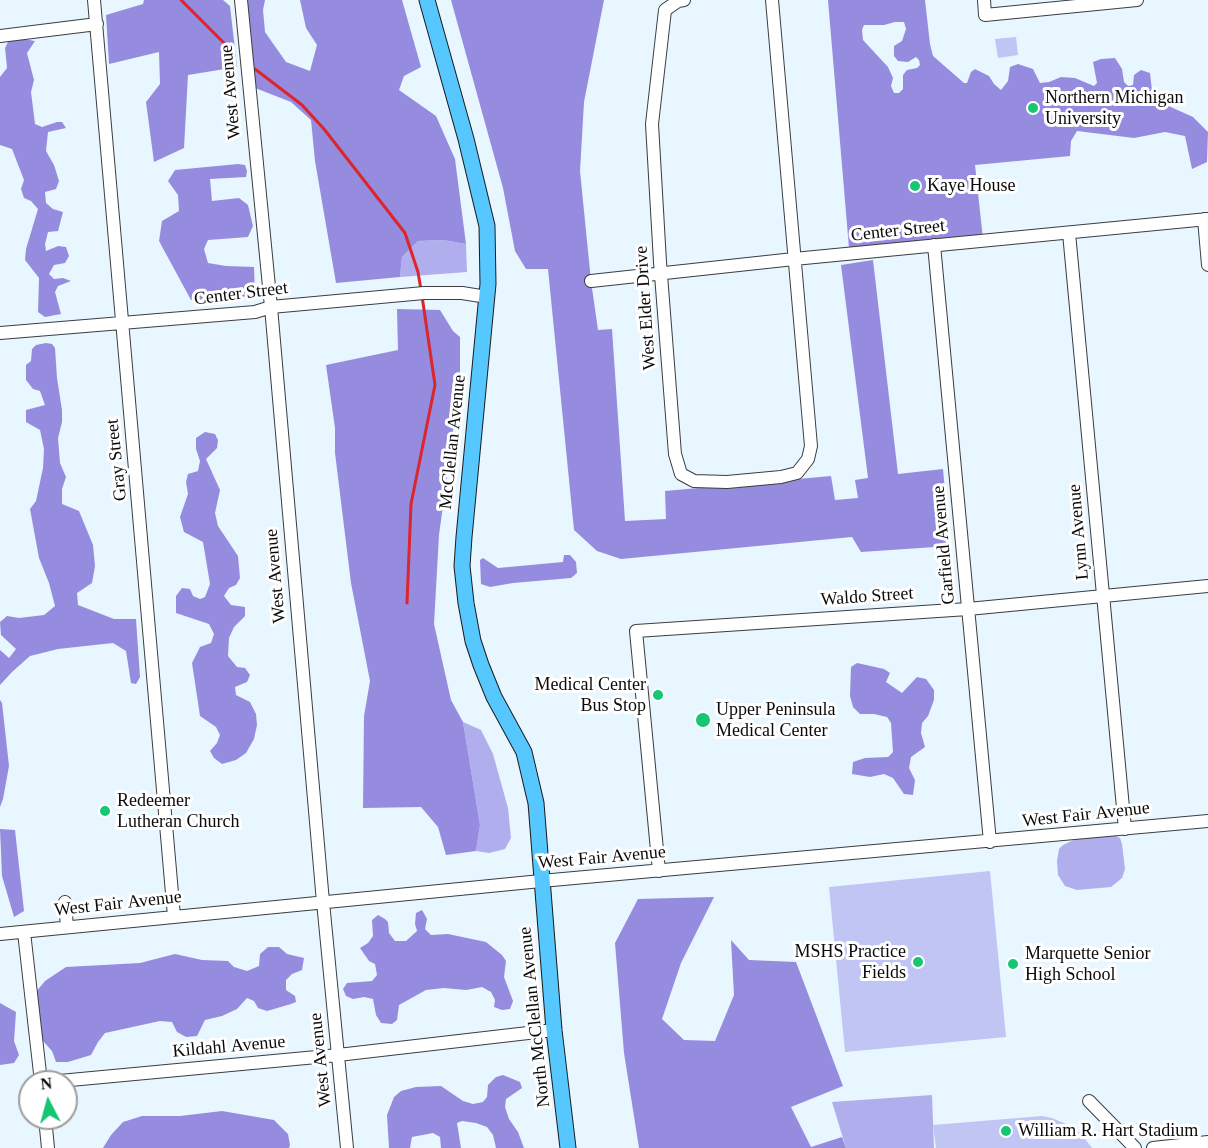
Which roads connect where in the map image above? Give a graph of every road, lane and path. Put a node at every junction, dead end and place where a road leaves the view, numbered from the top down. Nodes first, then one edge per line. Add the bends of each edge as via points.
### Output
1 (94, 0) edge
2 (241, 0) edge
3 (427, 0) edge
4 (684, 0) edge
5 (772, 0) edge
6 (984, 0) edge
7 (1137, 0) edge
8 (96, 24) junction
9 (0, 36) edge
10 (1206, 219) edge
11 (1069, 232) junction
12 (934, 245) junction
13 (794, 259) junction
14 (1208, 265) edge
15 (661, 273) junction
16 (591, 281) dead end
17 (487, 297) junction
18 (271, 307) junction
19 (122, 324) junction
20 (0, 333) edge
21 (1208, 586) edge
22 (1104, 597) junction
23 (968, 609) junction
24 (1208, 821) edge
25 (1125, 829) junction
26 (990, 842) junction
27 (659, 871) junction
28 (541, 882) junction
29 (65, 902) dead end
30 (323, 902) junction
31 (174, 916) junction
32 (67, 927) junction
33 (24, 932) junction
34 (0, 934) edge
35 (554, 1030) junction
36 (338, 1055) junction
37 (40, 1070) edge
38 (78, 1079) edge
39 (1089, 1101) dead end
40 (46, 1130) edge
41 (1208, 1142) edge
42 (48, 1148) edge
43 (347, 1148) edge
44 (568, 1148) edge
45 (1135, 1148) edge
46 (1153, 1148) edge

1 - 8 street, Gray Street
2 - 18 street, West Avenue
3 - 17 main road, McClellan Avenue via 487,226
4 - 15 street, West Elder Drive via 665,10 653,113
5 - 13 street
6 - 7 street via 985,15
8 - 9 street
8 - 19 street, Gray Street
10 - 11 street, Center Street
10 - 14 street
11 - 12 street, Center Street
11 - 22 street, Lynn Avenue
12 - 13 street, Center Street
12 - 23 street, Garfield Avenue
13 - 15 street, Center Street
13 - 15 street, West Elder Drive via 811,446 808,459 797,473 781,477 727,482 694,481 681,474 675,454
15 - 16 street, Center Street
17 - 18 street, Center Street via 424,293
17 - 28 main road, McClellan Avenue via 462,566 476,649 494,697 524,752 531,776
18 - 19 street, Center Street via 255,312
18 - 30 street, West Avenue
19 - 20 street, Center Street
19 - 31 street, Gray Street
21 - 22 street, Waldo Street
22 - 23 street, Waldo Street
22 - 25 street, Lynn Avenue
23 - 26 street, Garfield Avenue
23 - 27 street, Waldo Street via 636,631
24 - 25 street, West Fair Avenue
25 - 26 street, West Fair Avenue
26 - 27 street, West Fair Avenue
27 - 28 street, West Fair Avenue
28 - 30 street, West Fair Avenue
28 - 35 main road, North McClellan Avenue
29 - 32 street
30 - 31 street, West Fair Avenue
30 - 36 street, West Avenue
31 - 32 street, West Fair Avenue
32 - 33 street, West Fair Avenue
33 - 34 street, West Fair Avenue
33 - 37 street
35 - 36 street, Kildahl Avenue
35 - 44 main road, North McClellan Avenue
36 - 38 street, Kildahl Avenue
36 - 43 street, West Avenue
39 - 45 street
40 - 42 street
41 - 46 street

